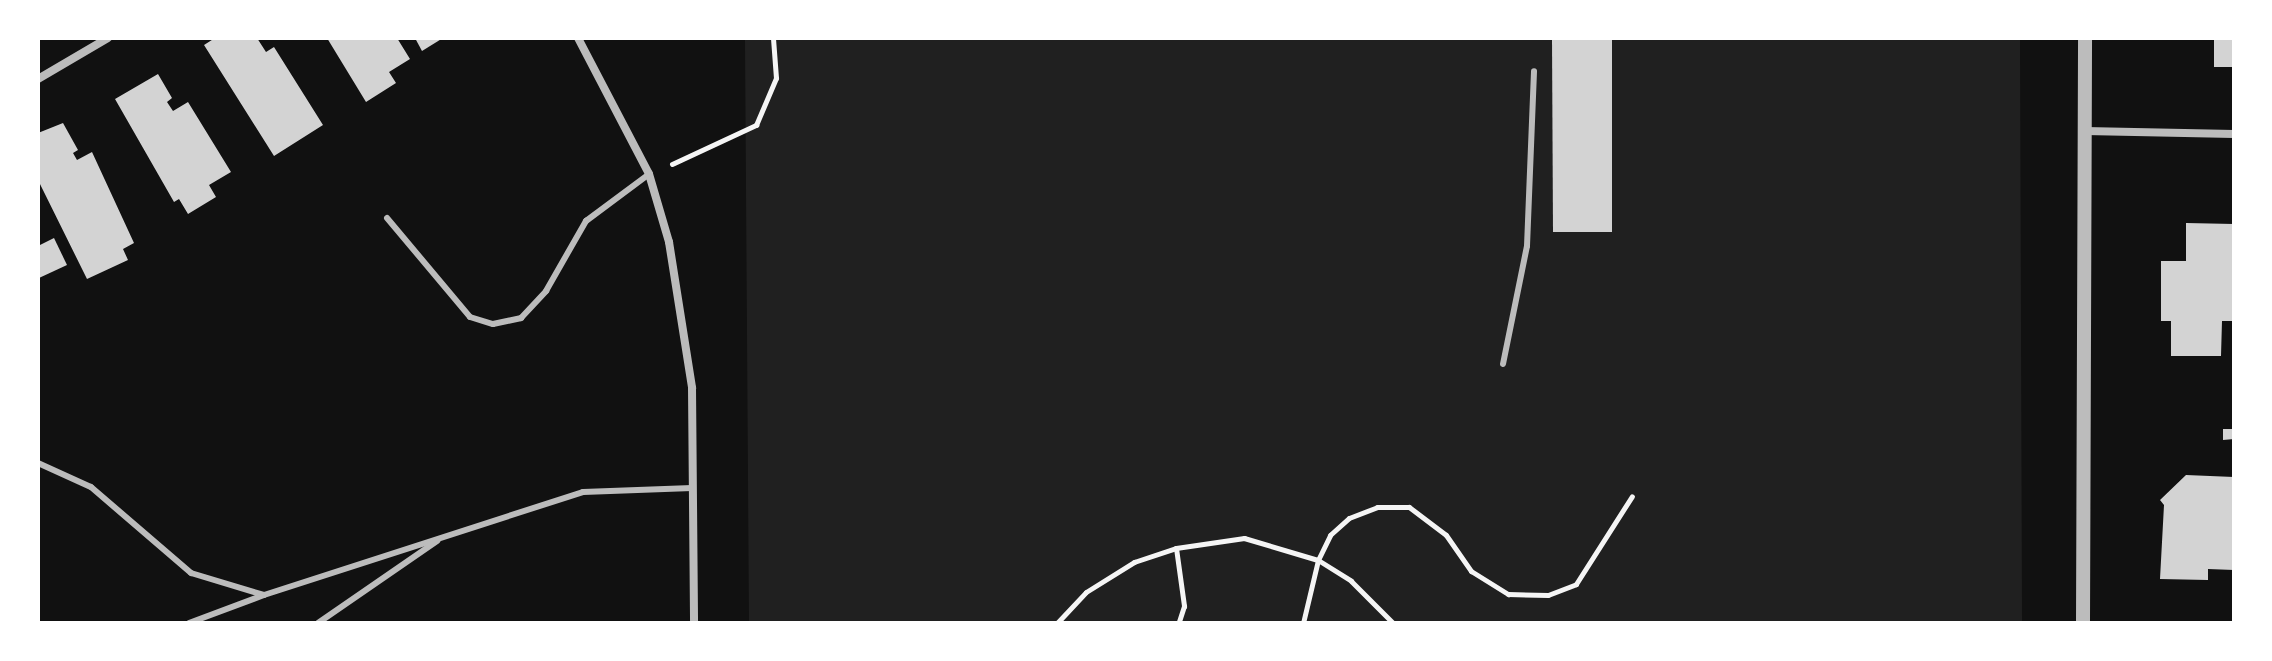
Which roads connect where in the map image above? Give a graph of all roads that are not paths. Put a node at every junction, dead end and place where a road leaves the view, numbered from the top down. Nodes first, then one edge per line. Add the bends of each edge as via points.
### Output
1 (108, 38) edge
2 (578, 38) edge
3 (2085, 38) edge
4 (1534, 71) dead end
5 (38, 79) edge
6 (2085, 131) junction
7 (2234, 134) edge
8 (649, 174) junction
9 (387, 218) dead end
10 (1503, 364) dead end
11 (38, 463) edge
12 (692, 488) junction
13 (443, 536) junction
14 (264, 595) junction
15 (189, 623) edge
16 (318, 623) edge
17 (694, 623) edge
18 (2083, 623) edge

1 - 5 street
2 - 8 street
3 - 6 street
4 - 10 lane via 1527,246
6 - 7 street
6 - 18 street
8 - 9 lane via 586,221 546,291 521,318 493,324 470,317
8 - 12 street via 669,242 692,388
11 - 14 lane via 91,487 191,573
12 - 13 lane via 583,492
12 - 17 street
13 - 14 lane
13 - 16 lane
14 - 15 lane

